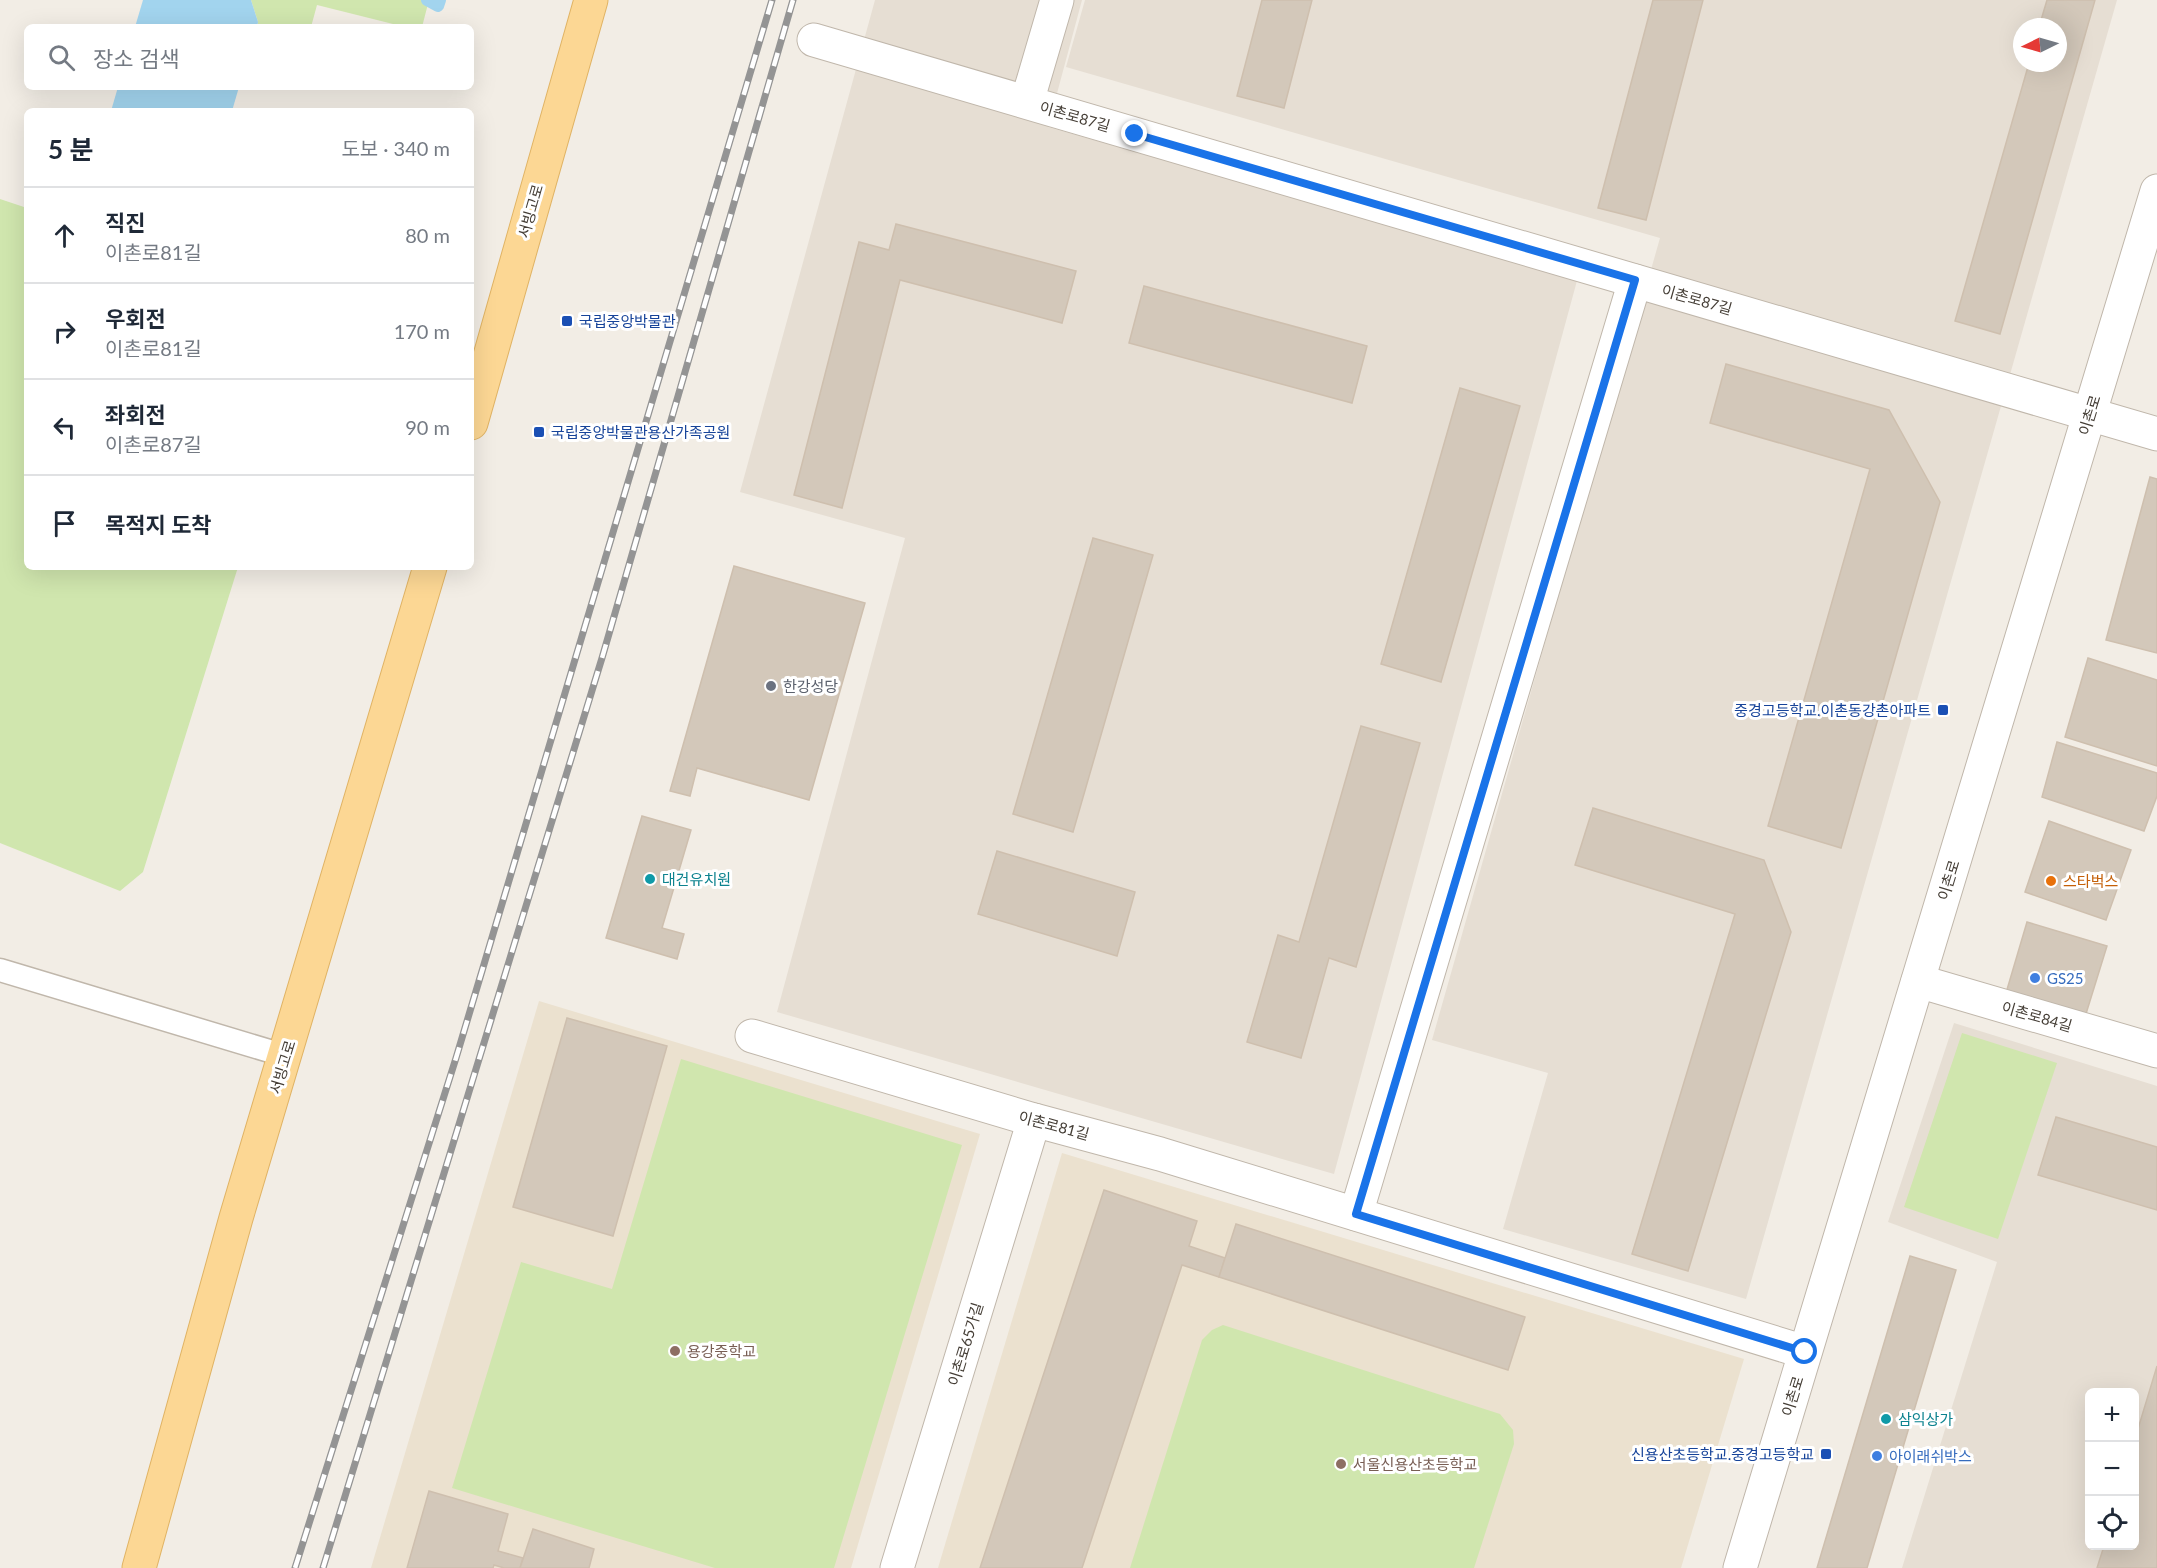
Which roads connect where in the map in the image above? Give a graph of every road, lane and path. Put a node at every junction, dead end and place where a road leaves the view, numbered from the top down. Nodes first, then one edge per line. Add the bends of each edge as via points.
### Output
1 (591, 0) edge
2 (1057, 0) edge
3 (814, 40) dead end
4 (1027, 102) junction
5 (2157, 191) edge
6 (1635, 280) junction
7 (474, 412) edge
8 (2090, 414) junction
9 (2157, 434) edge
10 (429, 570) edge
11 (0, 970) edge
12 (1917, 981) junction
13 (752, 1036) dead end
14 (2157, 1051) edge
15 (286, 1056) junction
16 (1034, 1120) junction
17 (1356, 1214) junction
18 (1805, 1352) junction
19 (140, 1568) edge
20 (897, 1568) edge
21 (1740, 1568) edge

1 - 7 main road, 서빙고로
2 - 4 street, 이촌로87길
3 - 4 street, 이촌로87길
4 - 6 street, 이촌로87길
5 - 8 street, 이촌로
6 - 8 street, 이촌로87길
6 - 17 street
8 - 9 street, 이촌로87길
8 - 12 street, 이촌로
10 - 15 main road, 서빙고로
11 - 15 lane
12 - 14 street, 이촌로84길
12 - 18 street, 이촌로
13 - 16 street, 이촌로81길
15 - 19 main road, 서빙고로 via 236,1218
16 - 17 street, 이촌로81길
16 - 20 street, 이촌로65가길
17 - 18 street, 이촌로81길
18 - 21 street, 이촌로

